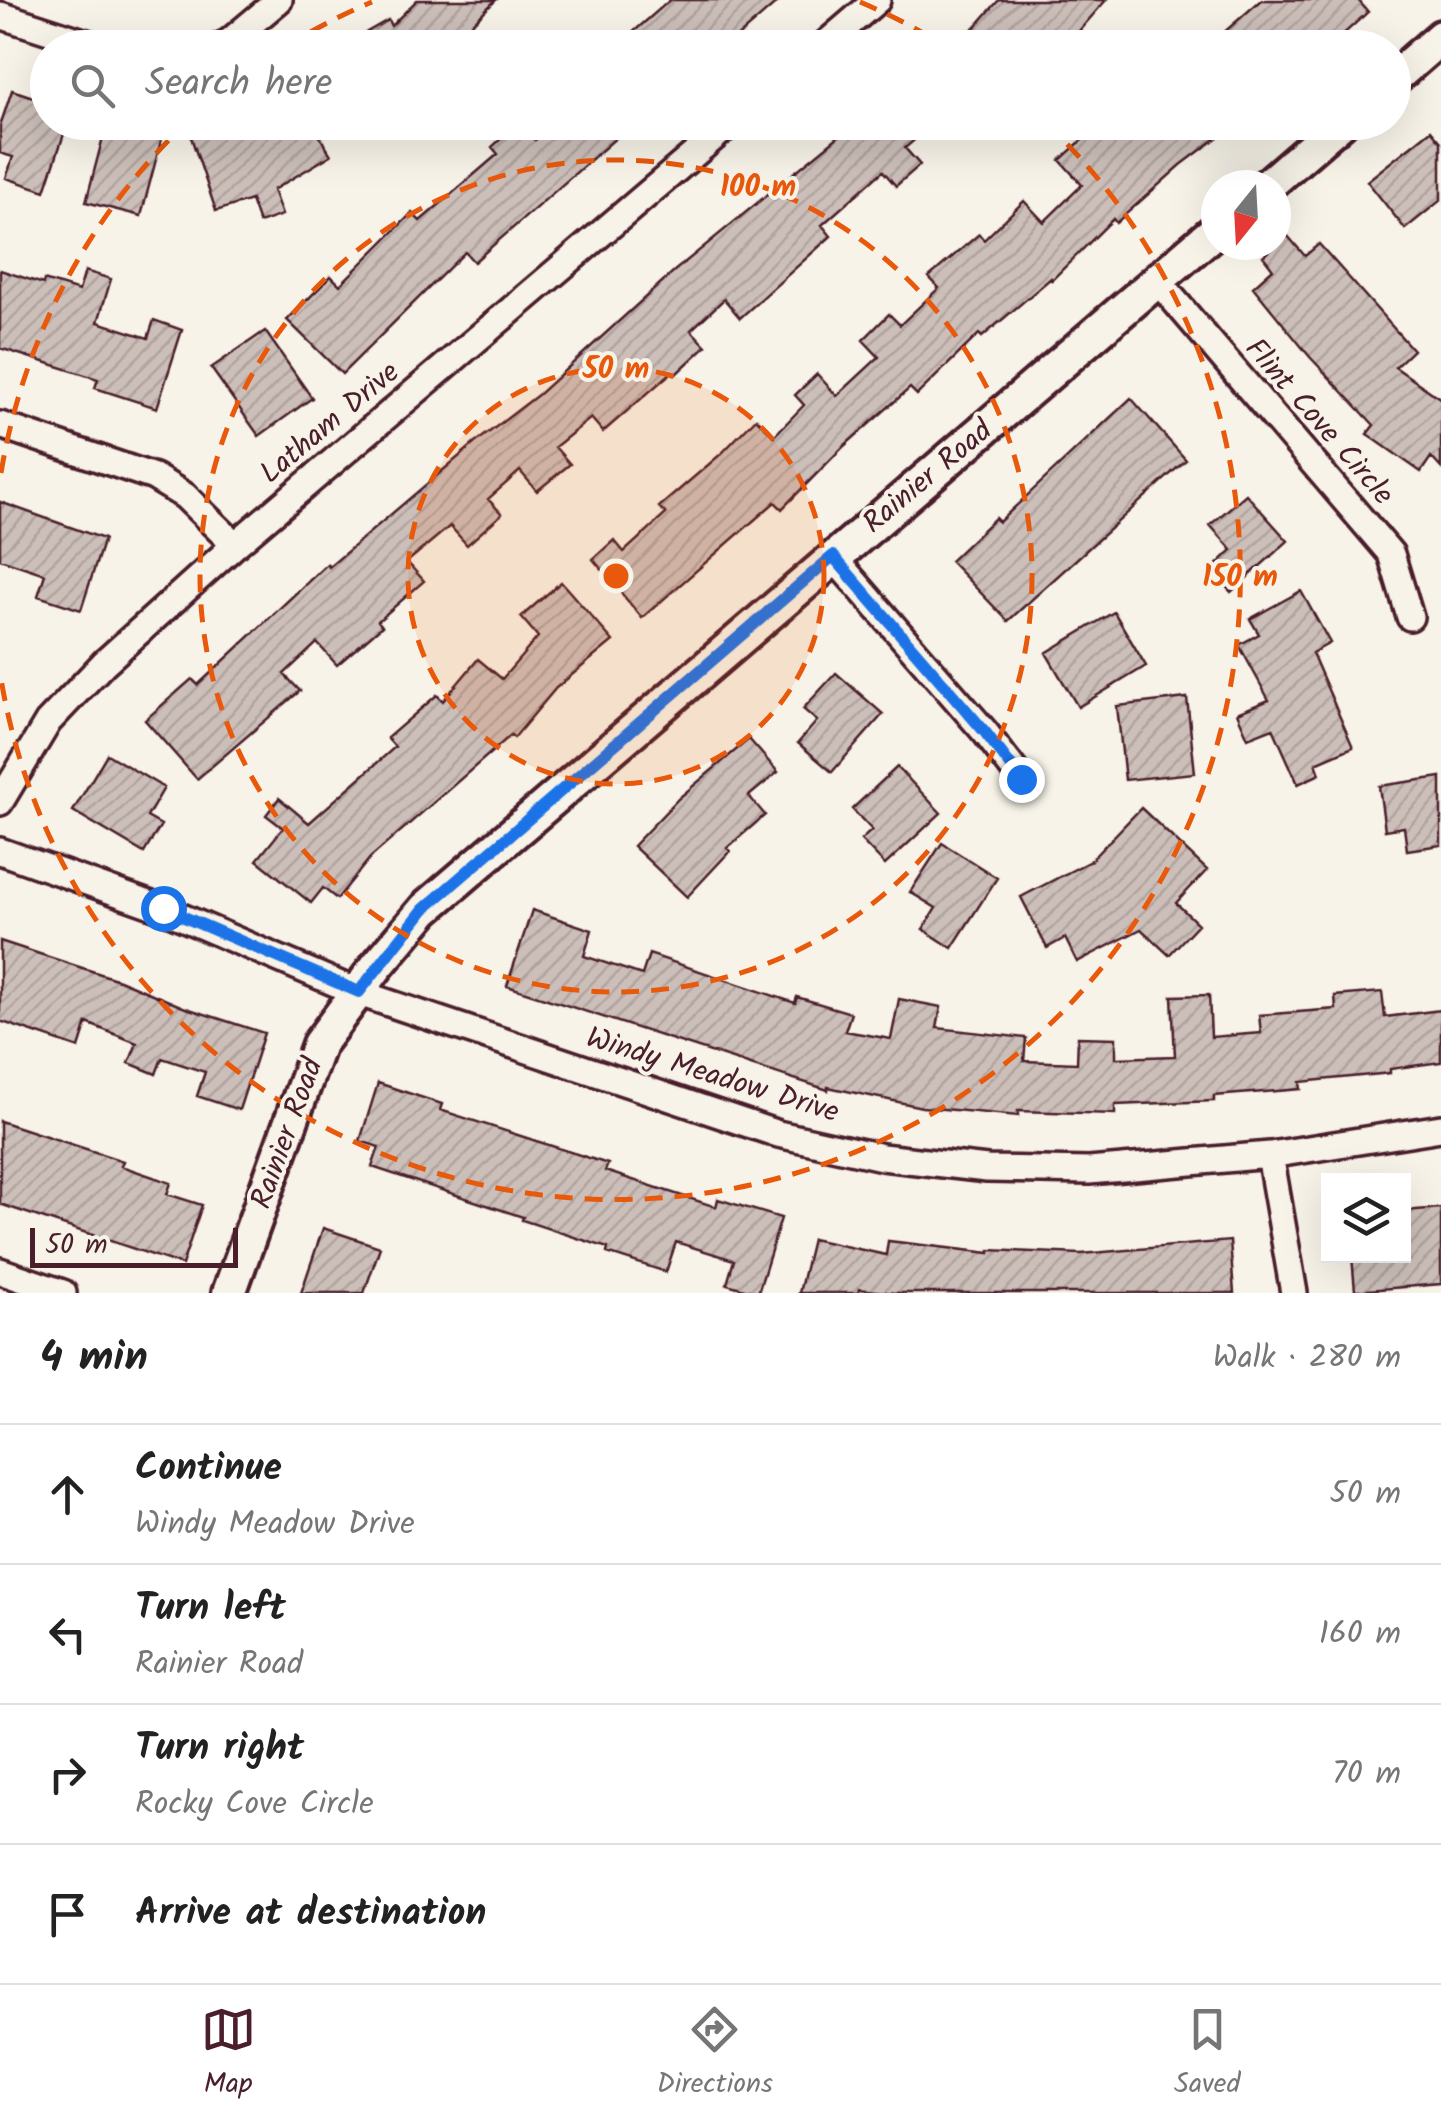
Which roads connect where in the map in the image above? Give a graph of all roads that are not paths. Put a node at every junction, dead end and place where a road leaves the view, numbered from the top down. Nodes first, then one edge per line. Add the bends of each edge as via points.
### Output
1 (279, 0) edge
2 (877, 0) edge
3 (0, 15) edge
4 (46, 30) edge
5 (243, 30) edge
6 (842, 30) edge
7 (1441, 37) edge
8 (1411, 63) edge
9 (711, 140) edge
10 (1320, 140) edge
11 (1285, 170) edge
12 (1201, 243) edge
13 (1157, 280) junction
14 (0, 425) edge
15 (235, 545) junction
16 (833, 556) junction
17 (1410, 617) dead end
18 (1021, 779) dead end
19 (0, 802) edge
20 (0, 851) edge
21 (359, 992) junction
22 (1441, 1128) edge
23 (1270, 1155) junction
24 (0, 1271) edge
25 (63, 1293) edge
26 (230, 1293) edge
27 (1294, 1293) edge

1 - 5 street
2 - 6 street
3 - 4 street
7 - 8 street
9 - 15 street, Latham Drive
10 - 11 street
12 - 13 street, Rainier Road
13 - 16 street, Rainier Road
13 - 17 street, Flint Cove Circle via 1391,554
14 - 15 street via 154,477 185,496
15 - 19 street, Latham Drive via 48,722
16 - 18 street
16 - 21 street, Rainier Road via 424,909
20 - 21 street, Windy Meadow Drive via 163,908
21 - 23 street, Windy Meadow Drive via 778,1134 882,1157 987,1170 1089,1171
21 - 26 street, Rainier Road via 319,1044
22 - 23 street, Windy Meadow Drive
23 - 27 street
24 - 25 street

